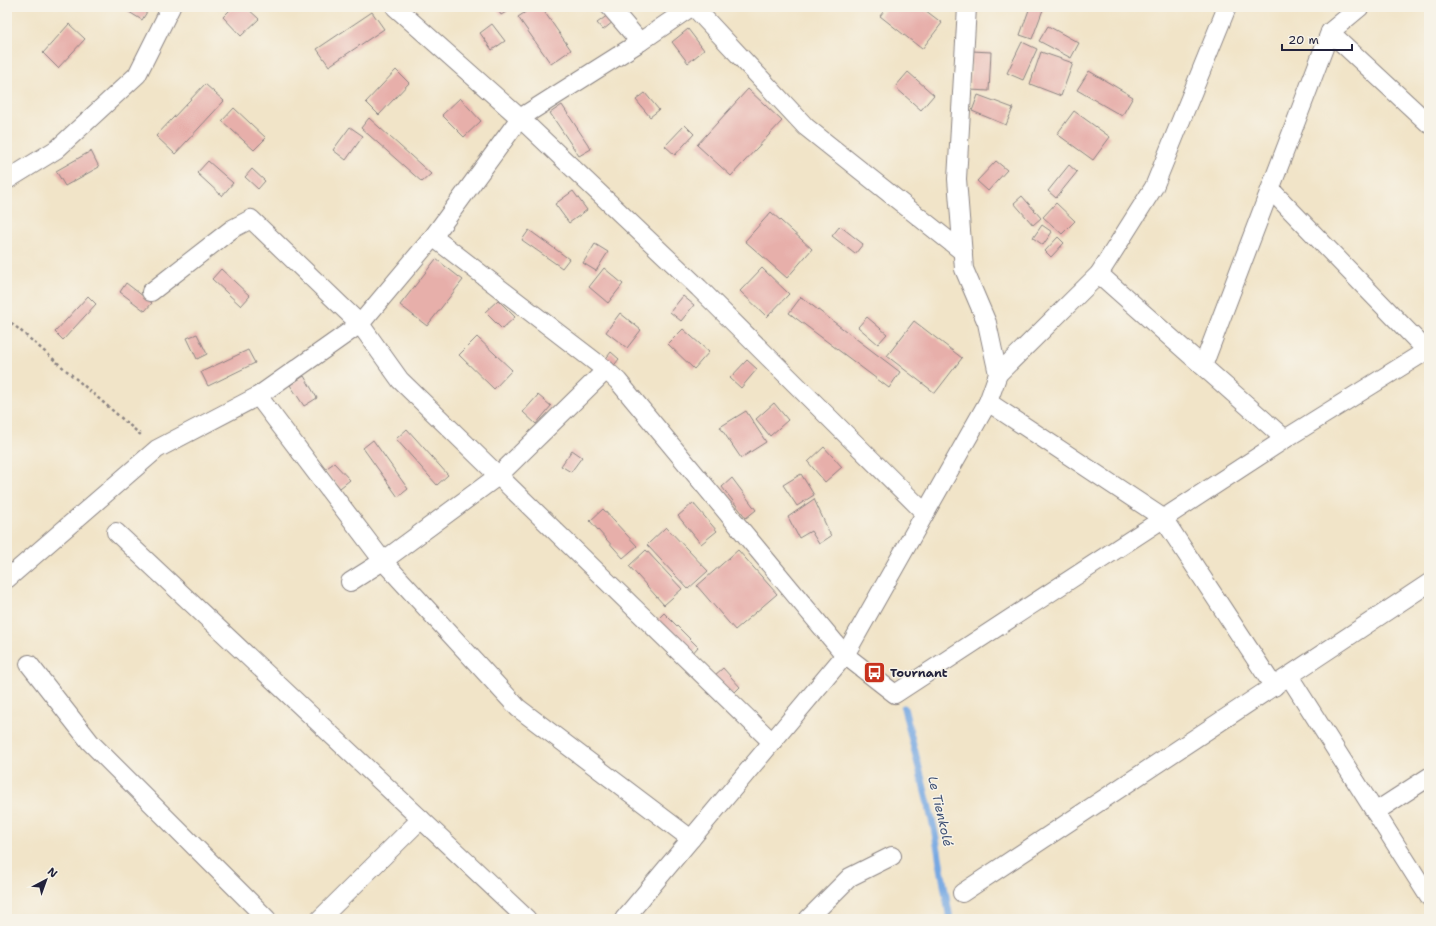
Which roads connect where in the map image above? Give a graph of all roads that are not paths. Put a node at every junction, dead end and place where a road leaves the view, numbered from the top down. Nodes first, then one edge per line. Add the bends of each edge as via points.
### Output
1 (171, 7) edge
2 (395, 7) edge
3 (610, 7) edge
4 (691, 7) edge
5 (694, 7) edge
6 (967, 7) edge
7 (1227, 7) edge
8 (1360, 7) edge
9 (1330, 32) junction
10 (640, 42) junction
11 (520, 118) junction
12 (1429, 124) edge
13 (7, 180) edge
14 (1271, 190) junction
15 (433, 237) junction
16 (963, 252) junction
17 (1099, 274) junction
18 (151, 292) dead end
19 (360, 324) junction
20 (1428, 352) edge
21 (1203, 366) junction
22 (606, 370) junction
23 (998, 374) junction
24 (258, 396) junction
25 (988, 402) junction
26 (1285, 439) junction
27 (498, 476) junction
28 (925, 513) junction
29 (1163, 518) junction
30 (116, 532) dead end
31 (383, 561) junction
32 (7, 579) edge
33 (350, 582) dead end
34 (1429, 583) edge
35 (845, 655) junction
36 (29, 664) dead end
37 (1289, 676) junction
38 (1274, 686) junction
39 (772, 742) junction
40 (1429, 777) edge
41 (1375, 812) junction
42 (421, 819) junction
43 (691, 839) junction
44 (892, 856) dead end
45 (962, 893) dead end
46 (1429, 897) edge
47 (267, 919) edge
48 (320, 919) edge
49 (527, 919) edge
50 (624, 919) edge
51 (808, 919) edge

1 - 13 street via 137,75 57,149
2 - 11 street
3 - 10 street
4 - 10 street
5 - 16 street via 806,127
6 - 16 street via 957,179
7 - 17 street via 1154,187
8 - 9 street
9 - 12 street
9 - 14 street
10 - 11 street
11 - 15 street
11 - 28 street via 699,288
14 - 20 street
14 - 21 street
15 - 19 street
15 - 22 street
16 - 23 street via 964,269 987,323
17 - 21 street
17 - 23 street
18 - 19 street via 232,229 252,219
19 - 24 street
19 - 27 street via 400,380
20 - 26 street
21 - 26 street
22 - 27 street
22 - 35 street via 618,381
23 - 25 street
24 - 31 street
24 - 32 street via 157,449
25 - 28 street
25 - 29 street
26 - 29 street
27 - 31 street
27 - 39 street
28 - 35 street
29 - 35 street via 895,694
29 - 38 street
30 - 42 street
31 - 33 street
31 - 43 street via 518,708
34 - 37 street
35 - 39 street
36 - 47 street via 90,742
37 - 38 street
37 - 41 street
38 - 45 street
39 - 43 street
40 - 41 street
41 - 46 street
42 - 48 street
42 - 49 street
43 - 50 street
44 - 51 street via 850,877

